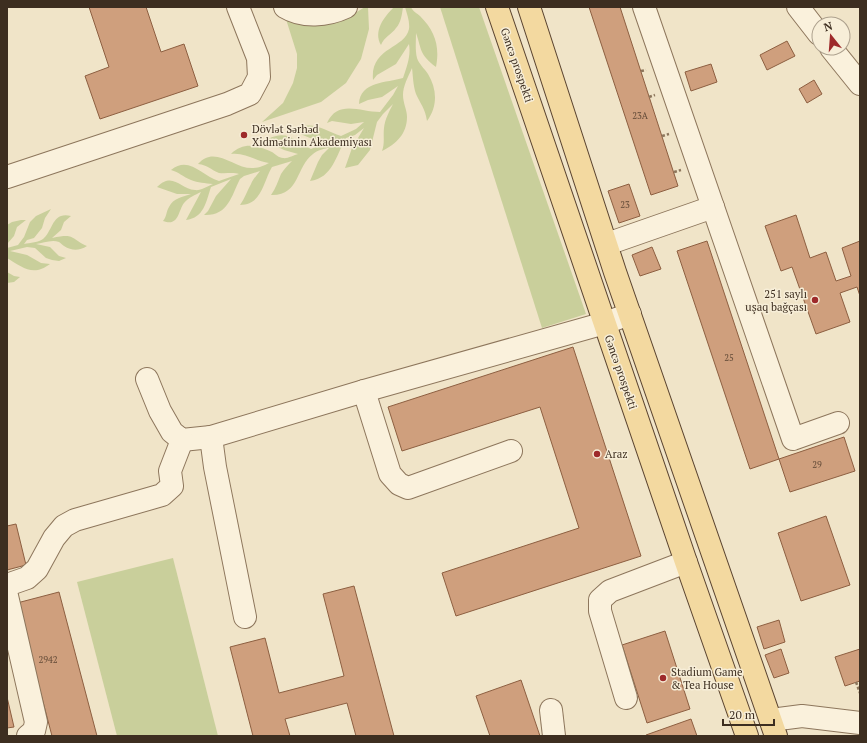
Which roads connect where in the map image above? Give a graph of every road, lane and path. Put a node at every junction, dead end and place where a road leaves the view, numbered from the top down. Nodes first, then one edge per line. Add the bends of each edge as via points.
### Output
1 (238, 7) edge
2 (285, 7) edge
3 (346, 7) edge
4 (498, 7) edge
5 (529, 7) edge
6 (644, 7) edge
7 (798, 7) edge
8 (811, 24) edge
9 (837, 56) edge
10 (860, 84) edge
11 (7, 177) edge
12 (713, 207) junction
13 (607, 244) junction
14 (630, 314) junction
15 (605, 323) junction
16 (147, 379) dead end
17 (364, 391) junction
18 (838, 423) dead end
19 (211, 437) junction
20 (182, 440) junction
21 (511, 451) dead end
22 (686, 562) junction
23 (7, 585) edge
24 (7, 596) edge
25 (245, 617) dead end
26 (856, 682) dead end
27 (860, 693) edge
28 (626, 698) dead end
29 (551, 710) dead end
30 (857, 725) edge
31 (820, 727) edge
32 (774, 728) edge
33 (28, 736) edge
34 (554, 736) edge
35 (747, 736) edge

1 - 11 street via 258,58 259,77 250,94 227,104
2 - 3 street via 302,14 321,15
4 - 15 main road, Gəncə prospekti
5 - 13 main road
6 - 12 street
7 - 8 street
9 - 10 street
12 - 13 street
12 - 18 street via 793,439
13 - 14 main road
14 - 15 street
14 - 32 main road
15 - 17 street
15 - 22 main road, Gəncə prospekti
16 - 20 street via 172,432
17 - 19 street
17 - 21 street via 390,474 398,484 408,488
19 - 20 street
19 - 25 street
20 - 23 street via 170,471 172,486 162,495 75,520 64,526 54,538 37,569 26,578
22 - 28 street via 610,591 600,600 600,611
22 - 35 main road, Gəncə prospekti
24 - 33 street via 36,722 34,731
26 - 27 path
29 - 34 street
30 - 31 street
31 - 32 street via 802,716

